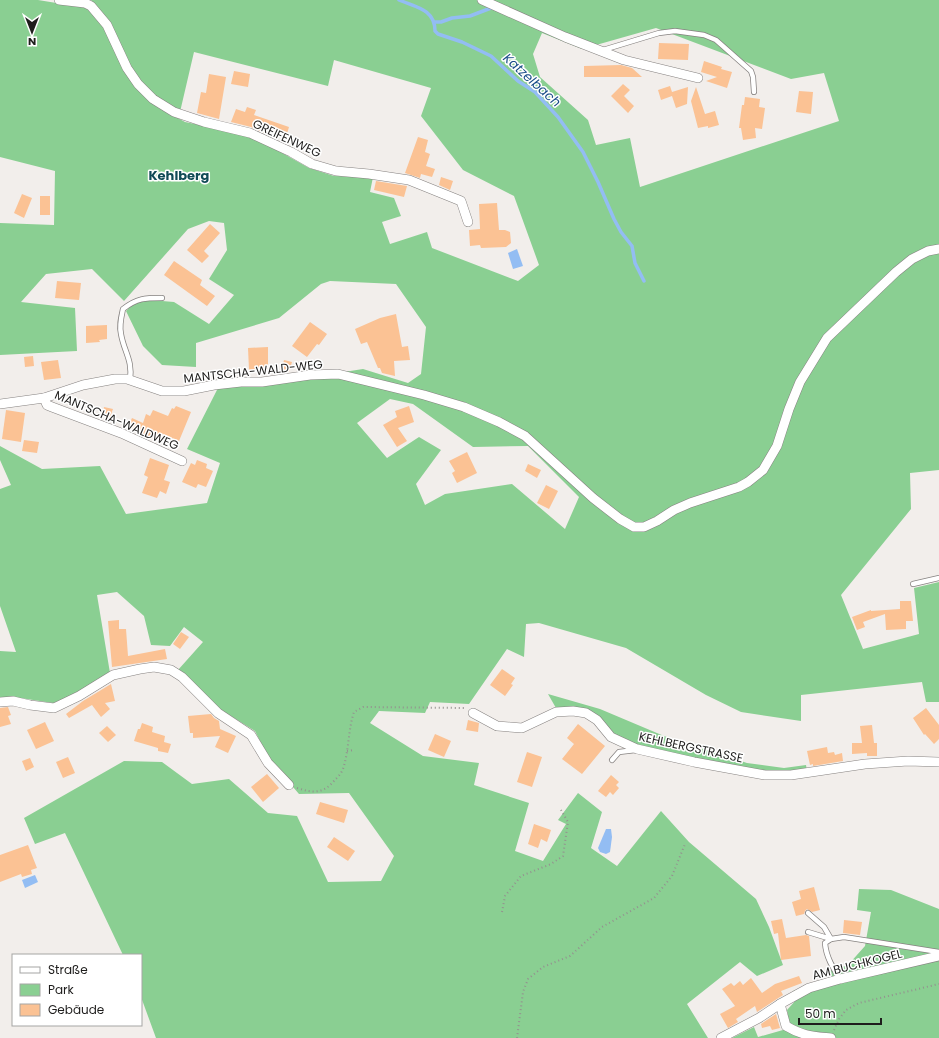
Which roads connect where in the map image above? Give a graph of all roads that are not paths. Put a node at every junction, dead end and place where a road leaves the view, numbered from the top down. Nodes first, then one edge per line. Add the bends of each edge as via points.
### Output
1 (59, 0) edge
2 (482, 0) edge
3 (86, 2) edge
4 (602, 51) junction
5 (698, 78) dead end
6 (754, 92) dead end
7 (468, 222) dead end
8 (939, 249) edge
9 (162, 298) dead end
10 (130, 380) junction
11 (44, 398) junction
12 (0, 404) edge
13 (182, 461) dead end
14 (939, 578) edge
15 (913, 584) dead end
16 (0, 702) edge
17 (473, 713) road end
18 (637, 749) junction
19 (612, 760) dead end
20 (939, 762) edge
21 (289, 785) road end
22 (808, 913) dead end
23 (808, 932) dead end
24 (831, 938) junction
25 (939, 952) edge
26 (939, 956) edge
27 (840, 979) junction
28 (780, 1004) junction
29 (721, 1038) edge
30 (830, 1038) edge

1 - 3 street, GREIFENWEG
2 - 4 street
3 - 7 street, GREIFENWEG via 107,25 138,84 154,100 174,112 250,133 312,164 330,170 409,180 461,201
4 - 5 street via 624,60
4 - 6 lane via 659,33 674,31 704,35 716,40 751,71
8 - 10 street, MANTSCHA-WALD-WEG via 912,259 827,338 800,382 777,446 763,470 740,487 690,503 644,527 634,527 606,509 525,436 464,407 424,395 338,374 214,385 184,391 162,391
9 - 10 lane via 144,298 132,302 123,309 121,335 131,364
10 - 11 street, MANTSCHA-WALD-WEG via 104,380
11 - 12 street, MANTSCHA-WALD-WEG
11 - 13 street, MANTSCHA-WALDWEG via 52,407
14 - 15 lane
16 - 21 street via 13,701 54,708 113,675 154,667 171,670 182,677 218,713 251,735 268,762
17 - 18 street, KEHLBERGSTRASSE via 498,726 522,728 556,712 586,713 597,720 611,736
18 - 19 lane via 619,752
18 - 20 street, KEHLBERGSTRASSE via 765,775 791,775 865,764
22 - 24 lane via 824,927
23 - 24 lane
24 - 25 lane via 844,937
24 - 27 lane via 825,943 826,952
26 - 27 street, AM BUCHKOGEL
27 - 28 street, AM BUCHKOGEL via 809,988
28 - 29 street, AM BUCHKOGEL
28 - 30 street via 786,1026 803,1034

